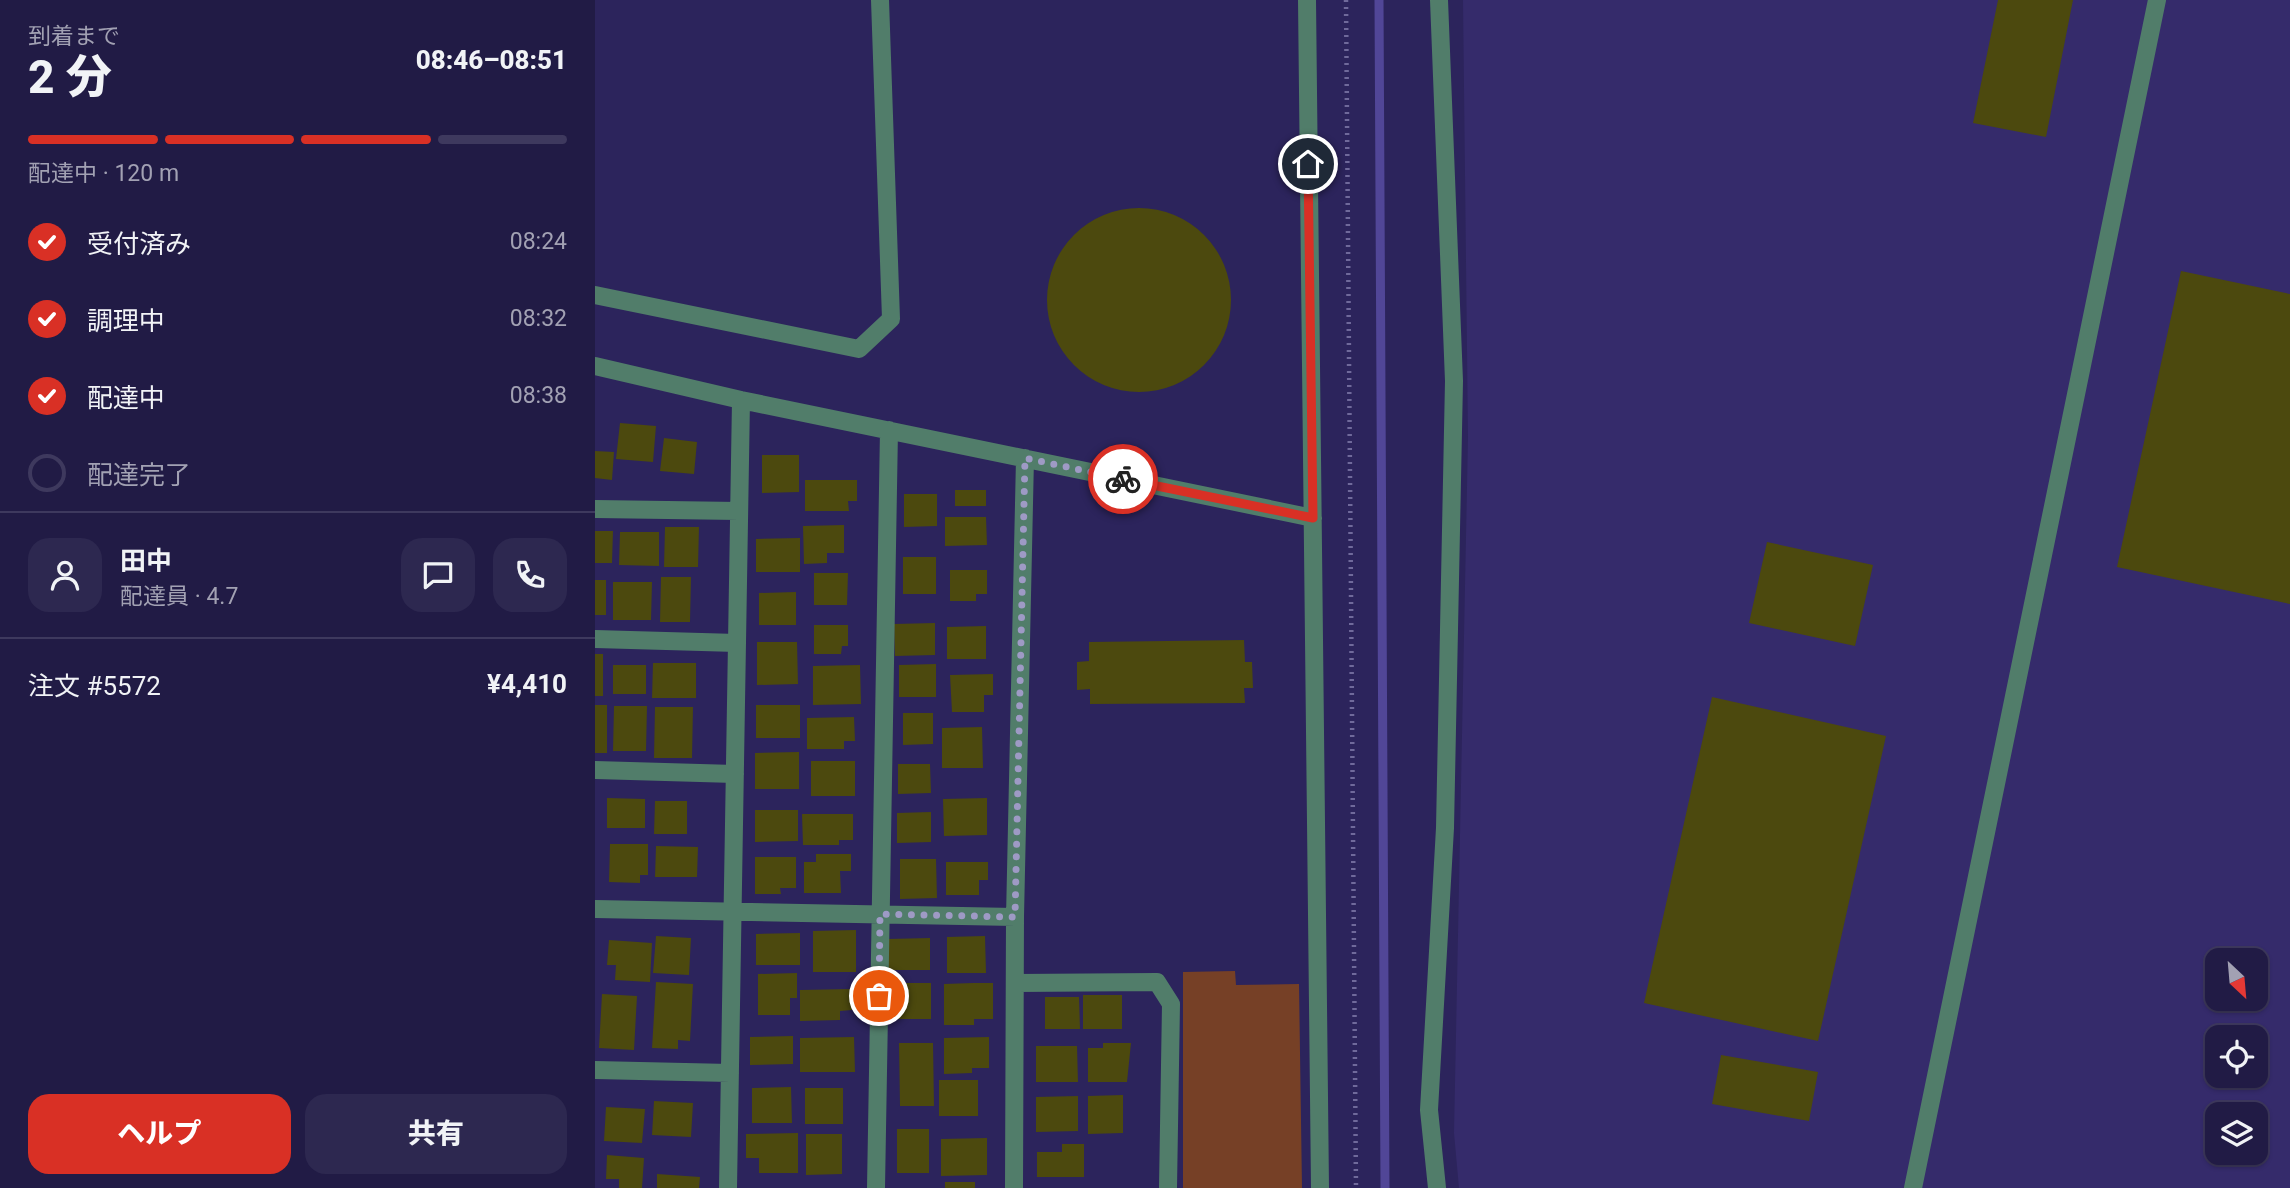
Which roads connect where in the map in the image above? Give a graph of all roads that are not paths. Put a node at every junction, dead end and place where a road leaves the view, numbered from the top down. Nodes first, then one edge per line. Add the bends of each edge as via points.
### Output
1 (880, 0) edge
2 (1307, 0) edge
3 (1439, 0) edge
4 (2157, 0) edge
5 (595, 295) edge
6 (595, 366) edge
7 (741, 400) junction
8 (889, 430) junction
9 (1025, 458) junction
10 (595, 509) edge
11 (739, 511) junction
12 (1313, 518) junction
13 (595, 639) edge
14 (737, 643) junction
15 (595, 770) edge
16 (735, 774) junction
17 (595, 909) edge
18 (732, 911) junction
19 (880, 914) junction
20 (1015, 917) junction
21 (1015, 983) junction
22 (595, 1070) edge
23 (730, 1073) junction
24 (728, 1188) edge
25 (877, 1188) edge
26 (1014, 1188) edge
27 (1168, 1188) edge
28 (1320, 1188) edge
29 (1437, 1188) edge
30 (1913, 1188) edge

1 - 5 street via 891,319 859,348
2 - 12 street
3 - 29 street via 1454,381 1445,828 1429,1110
4 - 30 street
6 - 7 street
7 - 8 street
7 - 11 street
8 - 9 street
8 - 19 street
9 - 12 street
9 - 20 street
10 - 11 street
11 - 14 street
12 - 28 street
13 - 14 street
14 - 16 street
15 - 16 street
16 - 18 street
17 - 18 street
18 - 19 street
18 - 23 street
19 - 20 street
19 - 25 street
20 - 21 street
21 - 26 street
21 - 27 street via 1157,982 1171,1004
22 - 23 street
23 - 24 street

